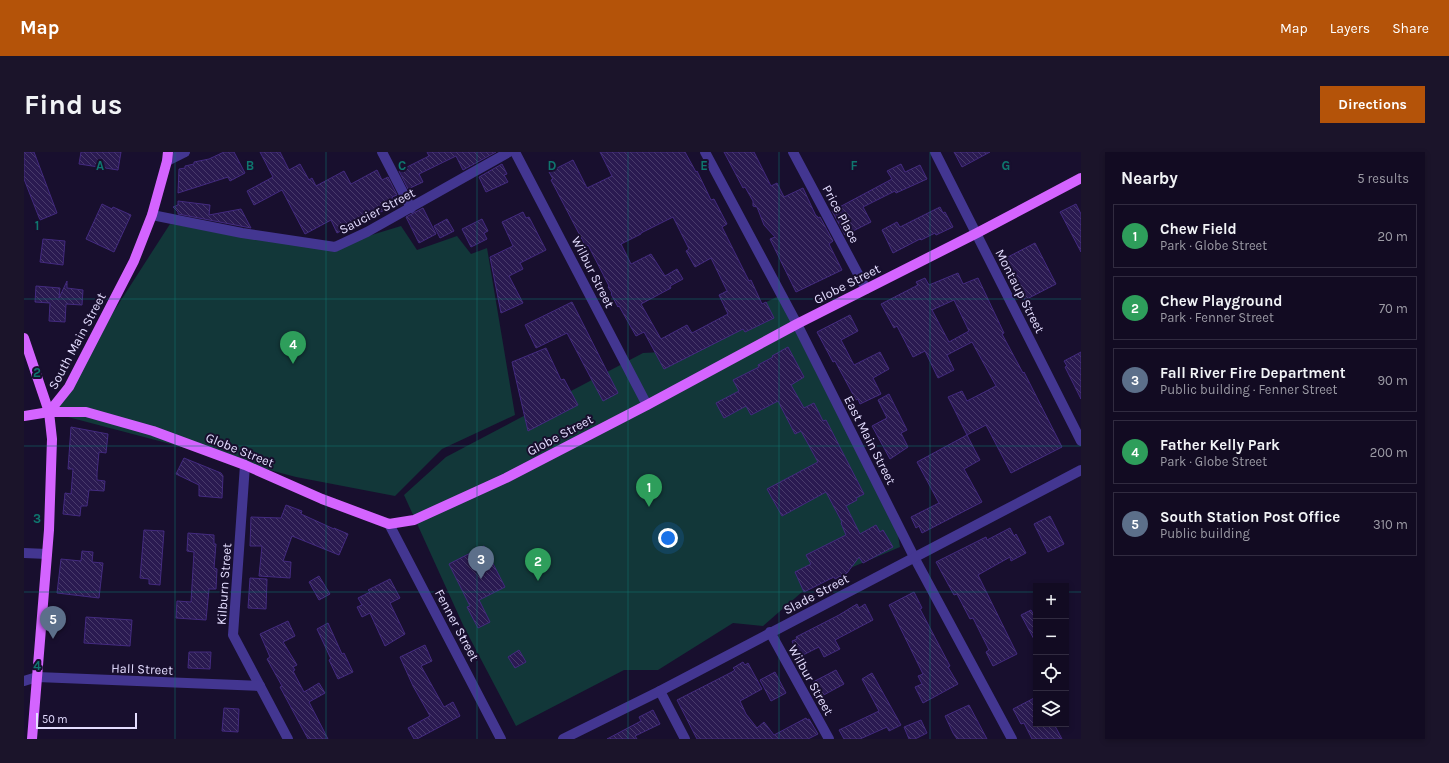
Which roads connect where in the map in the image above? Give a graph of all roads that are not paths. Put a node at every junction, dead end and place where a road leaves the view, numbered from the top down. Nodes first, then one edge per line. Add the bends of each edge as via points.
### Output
1 (185, 152) edge
2 (382, 152) edge
3 (509, 152) edge
4 (515, 152) edge
5 (705, 152) edge
6 (794, 152) edge
7 (935, 152) edge
8 (168, 157) edge
9 (1081, 178) edge
10 (411, 208) junction
11 (152, 215) junction
12 (977, 233) junction
13 (866, 289) junction
14 (797, 324) junction
15 (24, 338) edge
16 (647, 405) junction
17 (49, 412) junction
18 (24, 416) edge
19 (1081, 441) edge
20 (245, 465) junction
21 (1081, 470) edge
22 (389, 524) junction
23 (24, 553) edge
24 (47, 554) junction
25 (914, 557) junction
26 (770, 632) junction
27 (37, 678) junction
28 (24, 681) edge
29 (260, 686) junction
30 (660, 692) junction
31 (32, 739) edge
32 (288, 739) edge
33 (501, 739) edge
34 (563, 739) edge
35 (685, 739) edge
36 (829, 739) edge
37 (1012, 739) edge

1 - 8 street
2 - 10 street
3 - 10 street, Saucier Street
4 - 16 street, Wilbur Street
5 - 14 street, East Main Street
6 - 13 street, Price Place
7 - 12 street, Montaup Street
8 - 11 main road, South Main Street
9 - 12 main road, Globe Street
10 - 11 street, Saucier Street via 335,247 242,233
11 - 17 main road, South Main Street via 134,261 69,387
12 - 13 main road, Globe Street
12 - 19 street, Montaup Street
13 - 14 main road, Globe Street
14 - 16 main road, Globe Street
14 - 25 street, East Main Street
15 - 17 main road
16 - 22 main road, Globe Street via 446,506 414,520
17 - 18 main road, Globe Street
17 - 20 main road, Globe Street via 86,412 153,431
17 - 24 main road via 52,439
20 - 22 main road, Globe Street via 322,499
20 - 29 street, Kilburn Street via 233,635
21 - 25 street, Slade Street
22 - 33 street, Fenner Street
23 - 24 street
24 - 27 main road
25 - 26 street, Slade Street
25 - 37 street, East Main Street
26 - 30 street, Slade Street
26 - 36 street, Wilbur Street
27 - 28 street, Hall Street
27 - 29 street, Hall Street
27 - 31 main road
29 - 32 street, Kilburn Street
30 - 34 street, Slade Street
30 - 35 street

